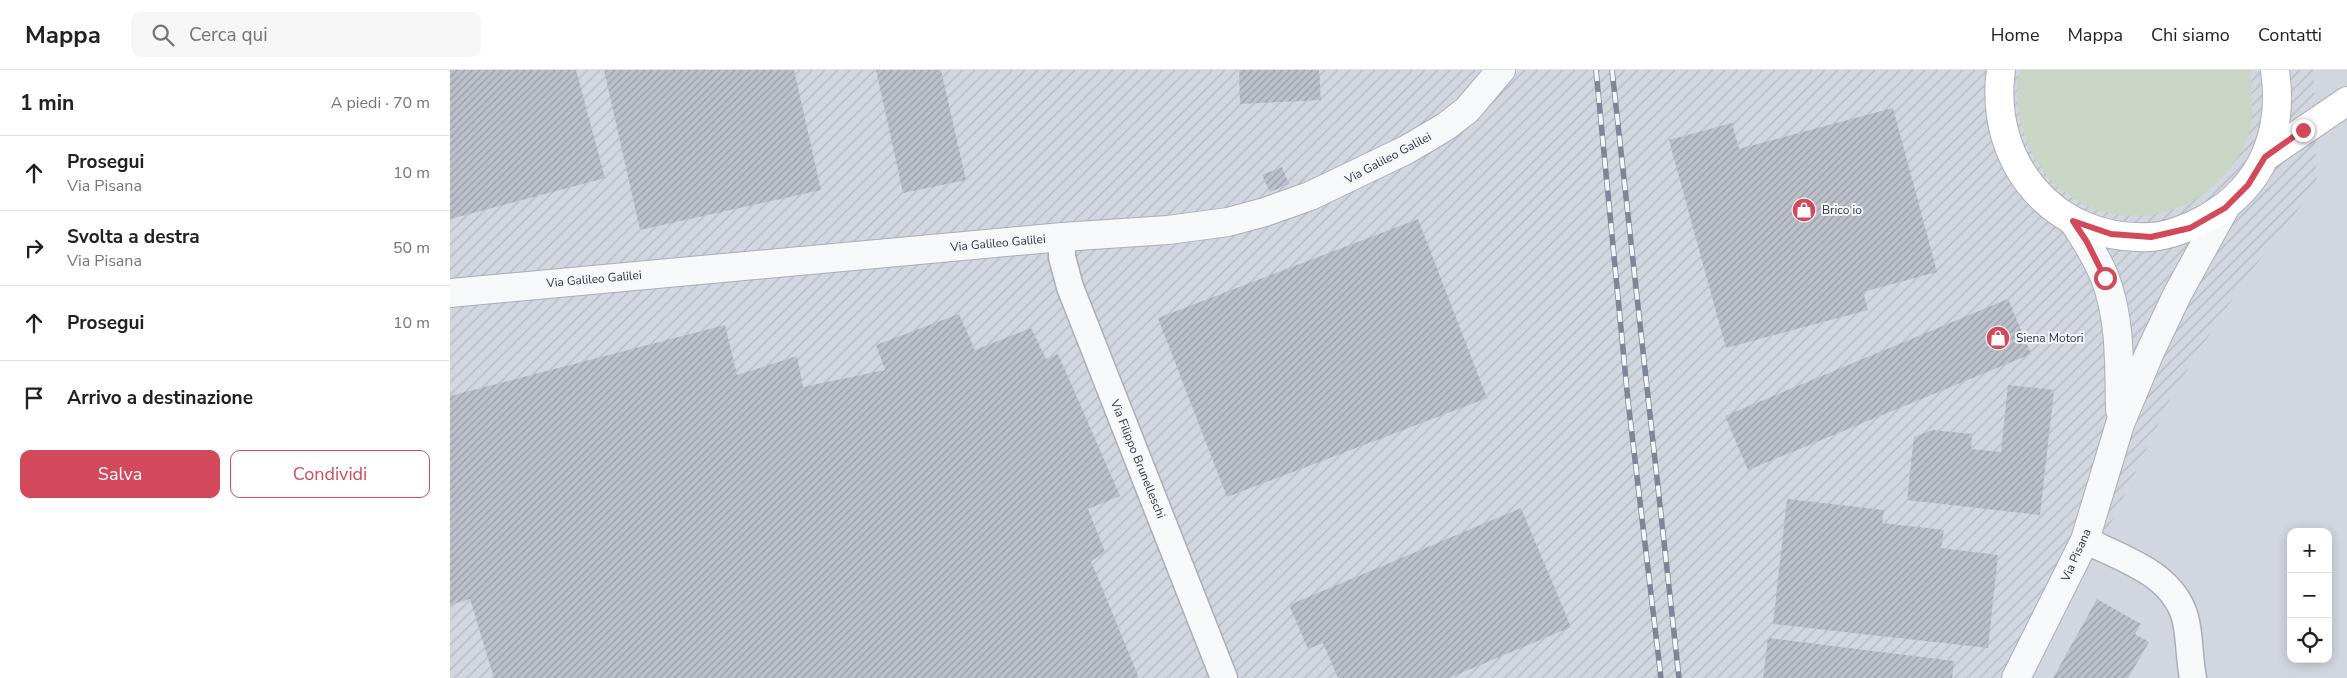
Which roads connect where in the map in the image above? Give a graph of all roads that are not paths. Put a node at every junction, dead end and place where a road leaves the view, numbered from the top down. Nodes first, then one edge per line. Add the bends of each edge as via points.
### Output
1 (1501, 70) edge
2 (2275, 70) edge
3 (1996, 77) edge
4 (2347, 101) edge
5 (2265, 157) junction
6 (2225, 208) junction
7 (2073, 221) junction
8 (1062, 237) junction
9 (450, 293) edge
10 (2120, 424) junction
11 (2085, 540) junction
12 (1224, 678) edge
13 (2016, 678) edge
14 (2193, 678) edge

1 - 8 street, Via Galileo Galilei via 1476,102 1431,136 1360,174 1283,206 1212,226
2 - 5 main road, Via Pisana via 2278,93 2276,125
3 - 7 main road, Via Pisana via 2002,131 2017,168 2041,198
4 - 5 main road
5 - 6 main road, Via Pisana via 2248,185
6 - 7 main road, Via Pisana via 2190,228 2151,237 2111,234
6 - 10 street, Via Pisana via 2160,328
7 - 10 street, Via Pisana via 2096,259 2111,299 2118,341
8 - 9 street, Via Galileo Galilei
8 - 12 street, Via Filippo Brunelleschi via 1062,256 1070,287
10 - 11 street, Via Pisana
11 - 13 street, Via Pisana
11 - 14 street via 2156,575 2176,595 2185,618

